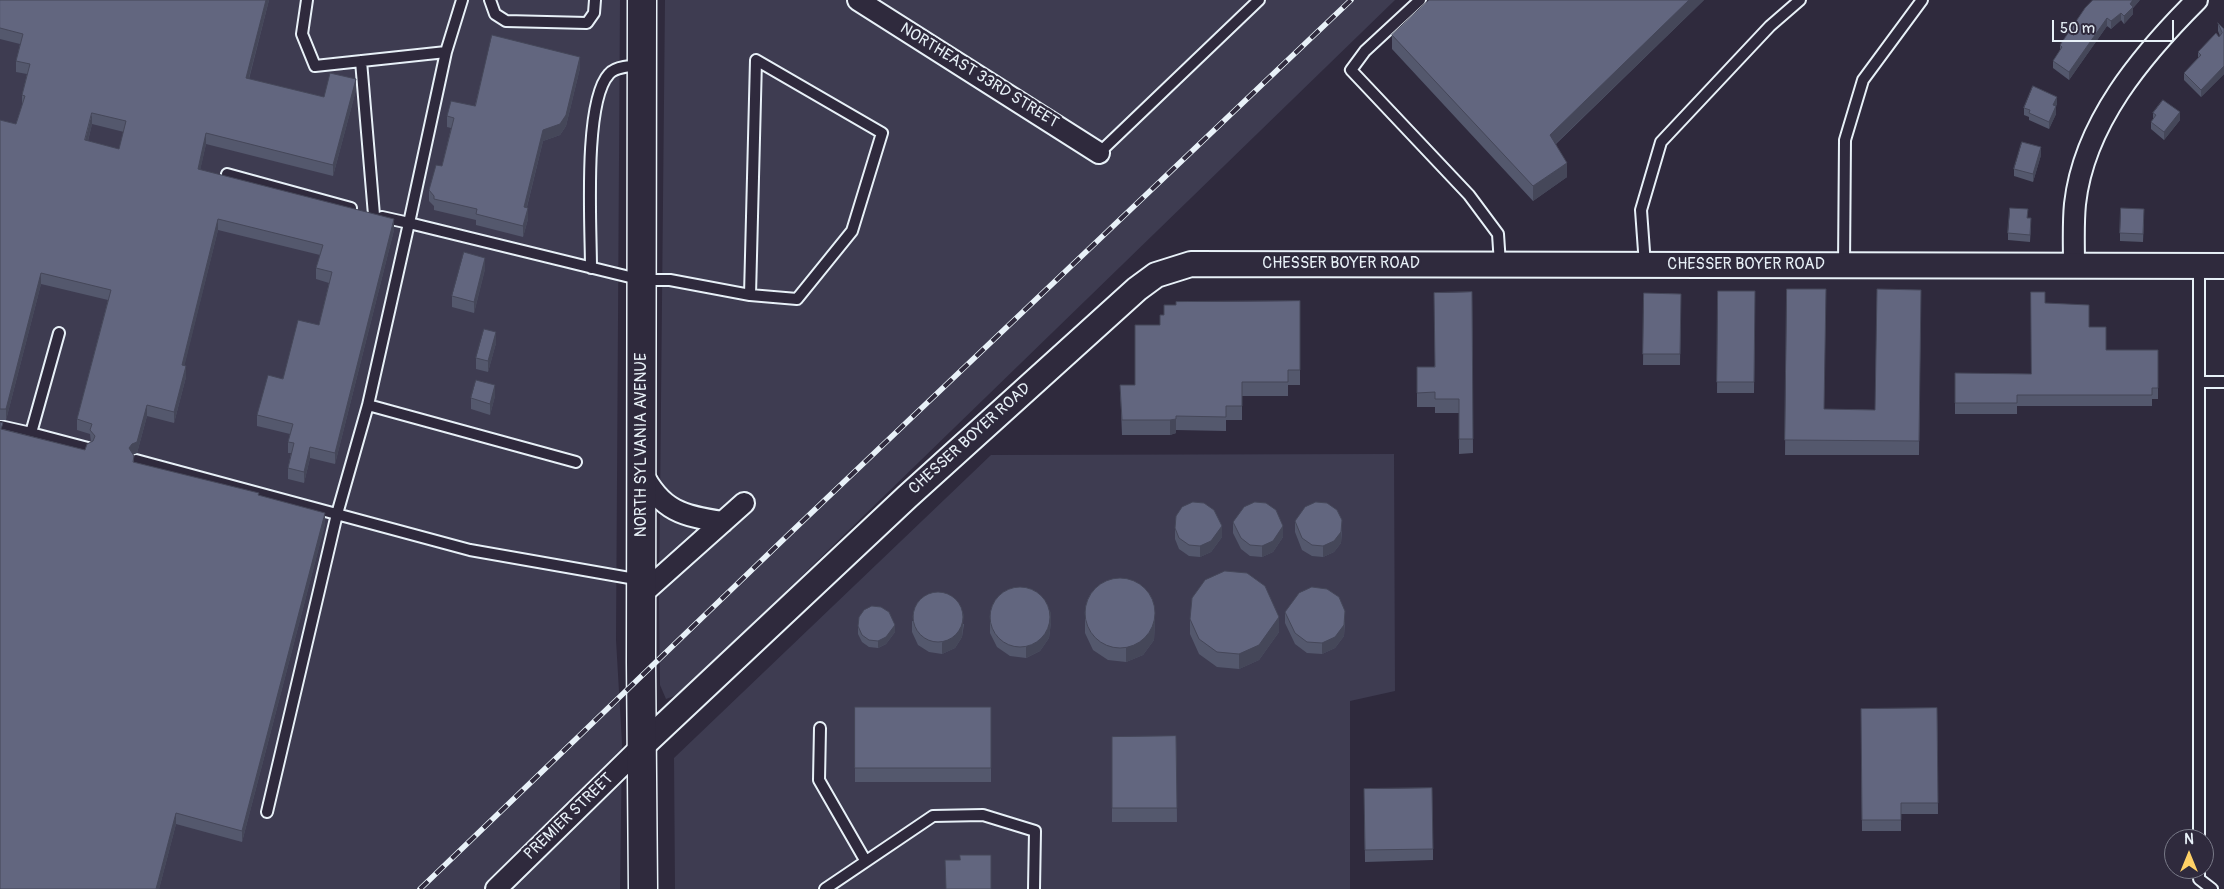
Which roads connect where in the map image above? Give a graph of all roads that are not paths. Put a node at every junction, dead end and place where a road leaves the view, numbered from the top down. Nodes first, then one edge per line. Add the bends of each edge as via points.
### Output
1 (307, 0) edge
2 (462, 0) edge
3 (490, 0) edge
4 (595, 0) edge
5 (642, 0) edge
6 (858, 0) edge
7 (1259, 0) edge
8 (1420, 0) edge
9 (1800, 0) edge
10 (1922, 0) edge
11 (2198, 0) edge
12 (446, 52) junction
13 (361, 61) junction
14 (642, 66) junction
15 (1099, 153) joint
16 (227, 174) edge
17 (374, 215) junction
18 (409, 223) junction
19 (1500, 264) junction
20 (1645, 264) junction
21 (1844, 265) junction
22 (2074, 265) junction
23 (2199, 266) junction
24 (2224, 266) edge
25 (591, 268) junction
26 (642, 280) junction
27 (750, 295) junction
28 (59, 333) dead end
29 (2199, 382) junction
30 (2224, 382) edge
31 (368, 404) junction
32 (0, 426) edge
33 (31, 434) junction
34 (88, 448) edge
35 (136, 460) dead end
36 (576, 462) dead end
37 (642, 472) junction
38 (744, 503) dead end
39 (337, 514) junction
40 (723, 522) junction
41 (642, 587) junction
42 (820, 728) dead end
43 (643, 745) junction
44 (267, 812) dead end
45 (2199, 829) edge
46 (865, 860) junction
47 (2199, 879) edge
48 (496, 889) edge
49 (643, 889) edge
50 (825, 889) edge
51 (1034, 889) edge
52 (2212, 889) edge

1 - 13 lane via 302,34 315,66
2 - 12 lane
3 - 4 lane via 495,14 506,21 587,23 594,13
5 - 14 main road, NORTH SYLVANIA AVENUE
6 - 15 street, NORTHEAST 33RD STREET
7 - 15 lane
8 - 19 lane via 1365,51 1351,70 1469,196 1498,234
9 - 20 lane via 1770,26 1661,142 1641,210
10 - 21 lane via 1863,80 1845,140
11 - 22 street via 2170,27 2120,89 2100,124 2082,169 2075,203
12 - 13 lane
12 - 18 lane
13 - 17 lane
14 - 25 lane via 624,66 609,73 601,87 591,136
14 - 26 main road, NORTH SYLVANIA AVENUE
16 - 17 lane
17 - 18 lane
18 - 25 lane
18 - 31 lane
19 - 20 street, CHESSER BOYER ROAD
19 - 43 street, CHESSER BOYER ROAD via 1191,264 1156,275 907,496
20 - 21 street, CHESSER BOYER ROAD
21 - 22 street, CHESSER BOYER ROAD
22 - 23 street, CHESSER BOYER ROAD
23 - 24 street, CHESSER BOYER ROAD
23 - 29 lane
25 - 26 lane
26 - 27 lane via 670,280
26 - 37 main road, NORTH SYLVANIA AVENUE
27 - 27 lane via 755,109 756,60 882,133 852,231 803,292 797,299
28 - 33 lane
29 - 30 lane
29 - 45 lane
31 - 36 lane
31 - 39 lane
32 - 33 lane
33 - 34 lane
35 - 39 lane
37 - 40 street via 650,489 667,506 690,517
37 - 41 main road, NORTH SYLVANIA AVENUE
38 - 40 street
39 - 41 lane via 470,550
39 - 44 lane
40 - 41 street
41 - 43 main road, NORTH SYLVANIA AVENUE
42 - 46 lane via 819,780
43 - 48 street, PREMIER STREET
43 - 49 main road, NORTH SYLVANIA AVENUE
46 - 50 lane
46 - 51 lane via 933,816 983,815 1035,831
47 - 52 lane

